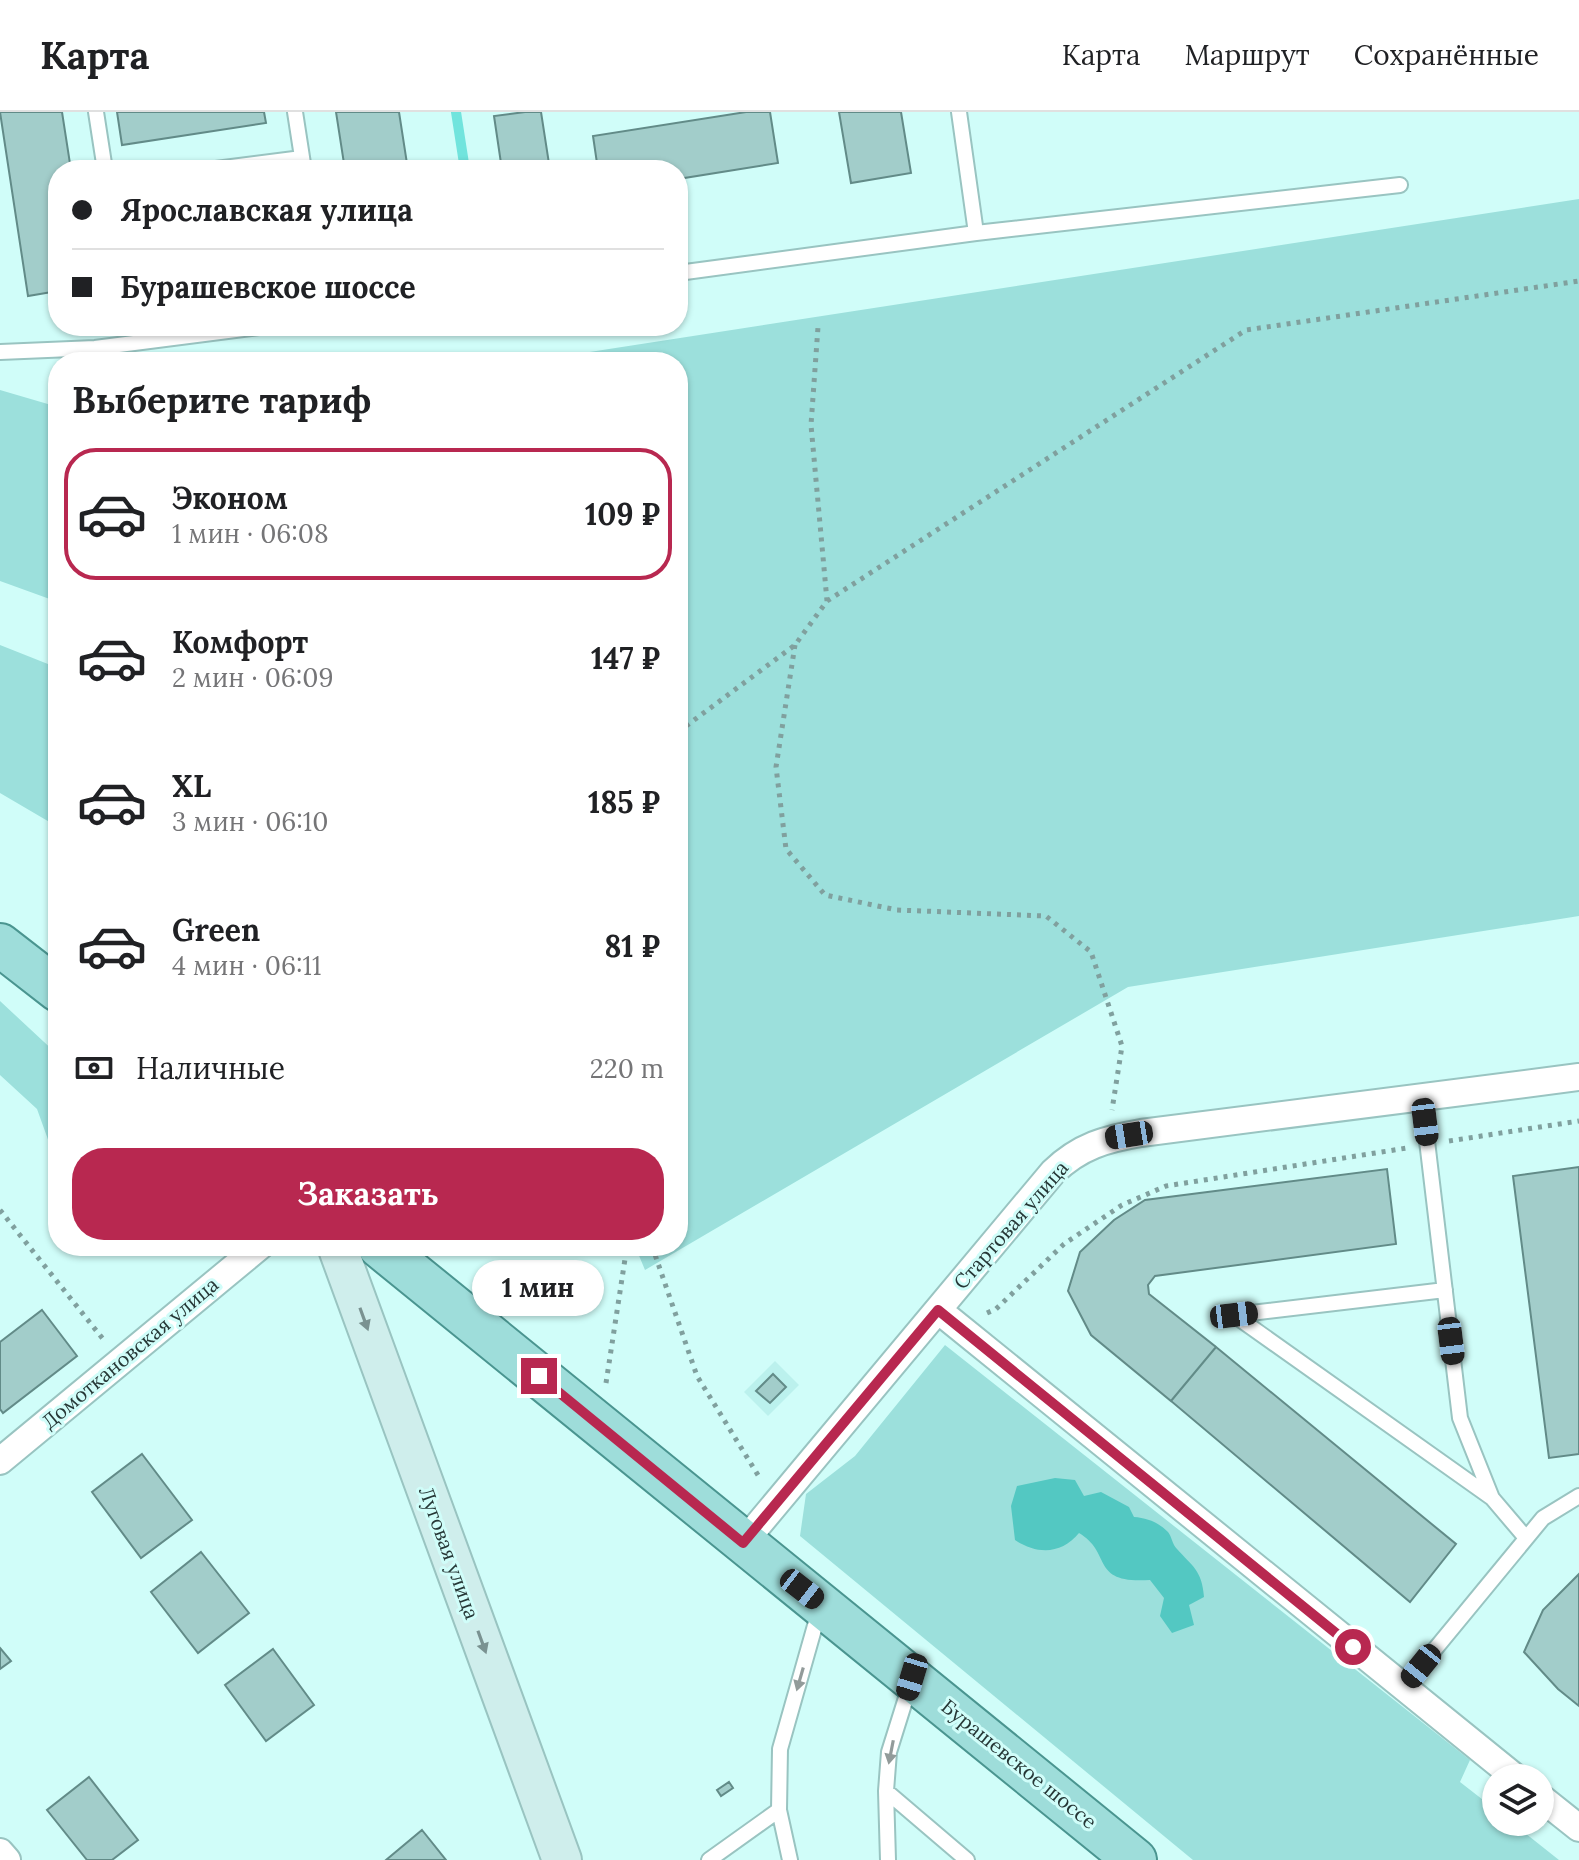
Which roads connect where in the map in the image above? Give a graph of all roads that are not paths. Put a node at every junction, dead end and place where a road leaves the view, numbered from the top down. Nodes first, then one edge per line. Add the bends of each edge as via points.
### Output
1 (96, 112) edge
2 (295, 112) edge
3 (959, 112) edge
4 (103, 160) edge
5 (302, 160) edge
6 (1400, 185) dead end
7 (976, 233) junction
8 (688, 272) edge
9 (189, 336) edge
10 (0, 352) edge
11 (0, 945) edge
12 (48, 982) edge
13 (1579, 1077) edge
14 (1422, 1099) junction
15 (248, 1256) edge
16 (341, 1256) edge
17 (391, 1256) edge
18 (1445, 1290) junction
19 (947, 1317) junction
20 (0, 1461) edge
21 (1579, 1496) edge
22 (1492, 1498) junction
23 (1526, 1538) junction
24 (743, 1543) junction
25 (822, 1604) junction
26 (912, 1677) junction
27 (1403, 1688) junction
28 (1498, 1764) edge
29 (886, 1791) junction
30 (1554, 1808) edge
31 (779, 1810) junction
32 (1579, 1828) edge
33 (0, 1852) edge
34 (7, 1860) edge
35 (562, 1860) edge
36 (709, 1860) edge
37 (790, 1860) edge
38 (888, 1860) edge
39 (967, 1860) edge
40 (1135, 1860) edge

1 - 4 lane
2 - 5 lane
3 - 7 lane
6 - 7 lane
7 - 8 lane
9 - 10 lane via 95,348
11 - 12 main road
13 - 14 street, Стартовая улица
14 - 18 lane
14 - 19 street, Стартовая улица via 1100,1141 1053,1172
15 - 20 street, Домоткановская улица
16 -> 35 street, Луговая улица
17 - 24 main road, Бурашевское шоссе
18 - 22 lane via 1460,1418
18 - 22 lane via 1234,1315
19 - 24 street, Стартовая улица
19 - 27 street
21 - 23 lane via 1543,1518
22 - 23 lane
23 - 27 lane
24 - 25 main road, Бурашевское шоссе
25 - 26 main road, Бурашевское шоссе
25 -> 31 lane via 780,1749
26 -> 29 lane via 889,1752
26 - 40 main road, Бурашевское шоссе
27 - 28 street
29 - 38 lane
29 - 39 lane
30 - 32 street
31 - 36 lane
31 - 37 lane
33 - 34 street

